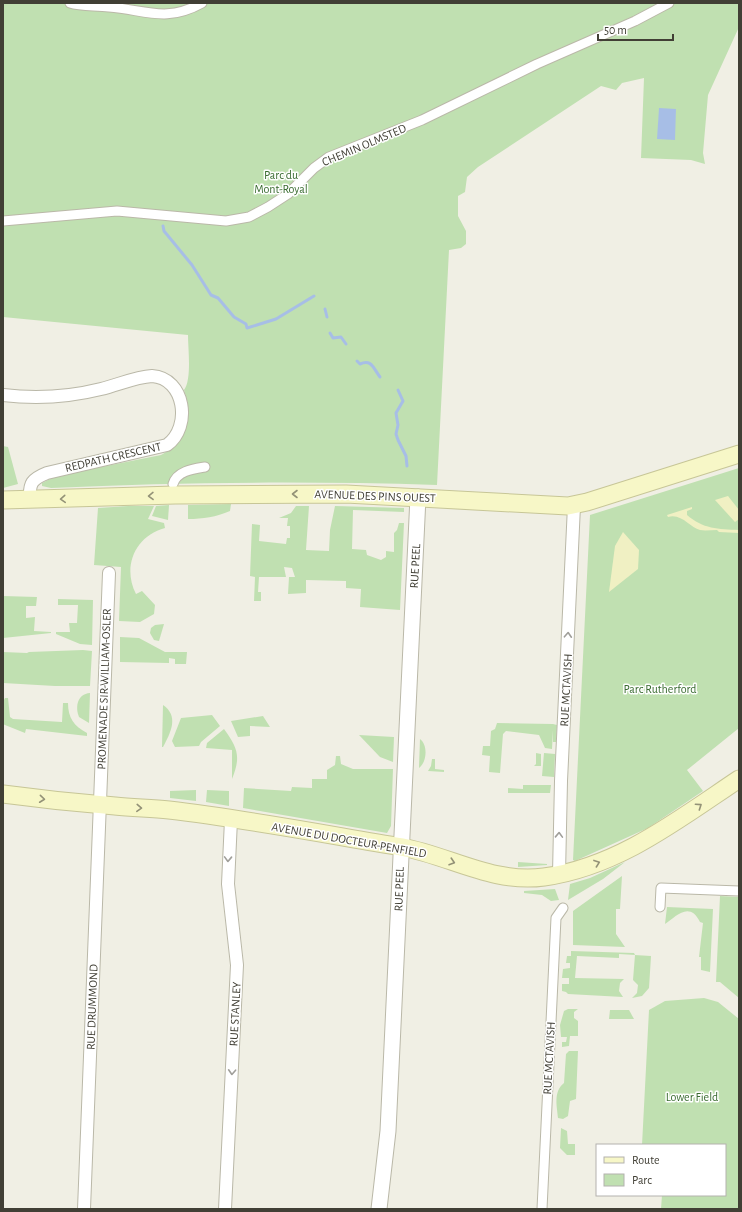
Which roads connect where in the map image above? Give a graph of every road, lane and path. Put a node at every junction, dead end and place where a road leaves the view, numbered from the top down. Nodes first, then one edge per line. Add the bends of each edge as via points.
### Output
1 (70, 3) edge
2 (202, 3) edge
3 (669, 3) edge
4 (3, 221) edge
5 (3, 395) edge
6 (739, 454) edge
7 (205, 467) dead end
8 (173, 484) dead end
9 (418, 497) junction
10 (3, 500) edge
11 (30, 500) junction
12 (574, 506) junction
13 (109, 573) dead end
14 (739, 779) edge
15 (3, 794) edge
16 (100, 805) junction
17 (231, 820) junction
18 (401, 847) junction
19 (559, 874) junction
20 (739, 891) edge
21 (660, 907) dead end
22 (563, 908) dead end
23 (84, 1209) edge
24 (225, 1209) edge
25 (379, 1209) edge
26 (542, 1209) edge

1 - 2 street via 160,15 178,13
3 - 4 street, CHEMIN OLMSTED via 422,120 329,157 288,194 249,217 226,221 117,210
5 - 11 street, REDPATH CRESCENT via 69,395 152,376 170,383 180,398 181,422 173,439 167,444 47,473 32,482
6 - 12 main road, AVENUE DES PINS OUEST
7 - 8 street via 182,473
9 -> 11 main road, AVENUE DES PINS OUEST via 266,494
9 - 12 main road, AVENUE DES PINS OUEST
9 - 18 street, RUE PEEL
10 - 11 main road, AVENUE DES PINS OUEST
19 -> 12 street, RUE MCTAVISH
13 - 16 street, PROMENADE SIR-WILLIAM-OSLER
19 -> 14 main road, AVENUE DU DOCTEUR-PENFIELD via 599,863 634,847
15 -> 16 main road, AVENUE DU DOCTEUR-PENFIELD
16 -> 17 main road, AVENUE DU DOCTEUR-PENFIELD via 167,810
16 - 23 street, RUE DRUMMOND
17 - 18 main road, AVENUE DU DOCTEUR-PENFIELD
17 -> 24 street, RUE STANLEY via 228,884 237,965
18 -> 19 main road, AVENUE DU DOCTEUR-PENFIELD via 497,875 530,878
18 - 25 street, RUE PEEL via 388,1131
20 - 21 street via 661,888
22 - 26 street, RUE MCTAVISH via 556,918

